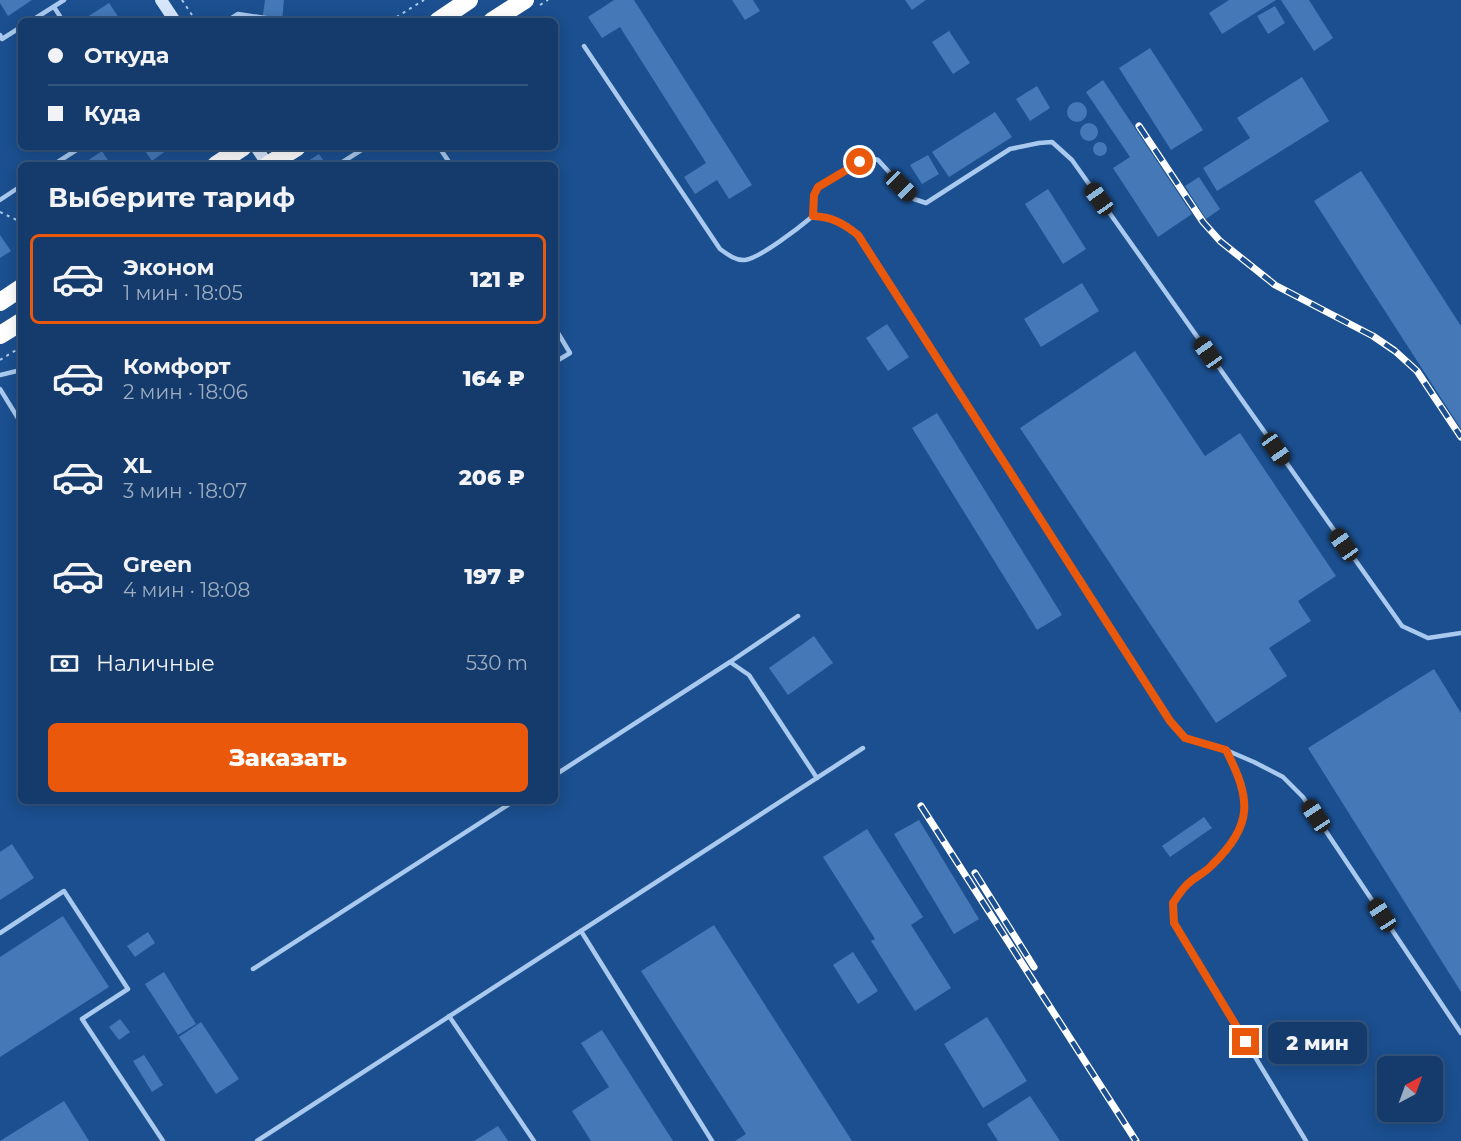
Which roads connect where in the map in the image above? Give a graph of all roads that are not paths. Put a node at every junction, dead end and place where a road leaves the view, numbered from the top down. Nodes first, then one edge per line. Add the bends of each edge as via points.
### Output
1 (64, 0) edge
2 (161, 0) edge
3 (469, 0) edge
4 (525, 0) edge
5 (54, 6) junction
6 (36, 18) edge
7 (61, 18) edge
8 (173, 18) edge
9 (232, 18) edge
10 (265, 18) edge
11 (442, 18) edge
12 (497, 18) edge
13 (18, 29) edge
14 (0, 35) edge
15 (584, 46) dead end
16 (76, 150) edge
17 (238, 150) edge
18 (292, 150) edge
19 (361, 150) edge
20 (58, 162) edge
21 (220, 162) edge
22 (273, 162) edge
23 (343, 162) edge
24 (18, 188) edge
25 (0, 200) edge
26 (813, 216) junction
27 (18, 290) edge
28 (0, 302) edge
29 (18, 323) edge
30 (558, 333) edge
31 (0, 335) edge
32 (558, 361) edge
33 (18, 371) edge
34 (0, 375) edge
35 (0, 389) edge
36 (18, 418) edge
37 (798, 616) dead end
38 (1461, 633) edge
39 (730, 662) junction
40 (863, 748) dead end
41 (1226, 750) junction
42 (558, 773) edge
43 (817, 778) junction
44 (509, 804) edge
45 (581, 931) junction
46 (0, 933) edge
47 (253, 969) dead end
48 (449, 1016) junction
49 (1461, 1033) edge
50 (163, 1141) edge
51 (257, 1141) edge
52 (534, 1141) edge
53 (712, 1141) edge
54 (1306, 1141) edge

1 - 5 lane
2 - 8 street
3 - 11 highway
4 - 12 highway
5 - 6 lane
5 - 7 lane
9 - 10 lane via 238,14
13 - 14 lane via 3,39
15 - 26 lane via 720,249 744,260
16 - 20 lane
17 - 21 highway
18 - 22 highway
19 - 23 lane
24 - 25 lane
26 - 38 lane via 818,187 871,158 884,164 914,199 926,203 1010,149 1052,142 1072,160 1402,626 1428,638
26 - 41 lane via 841,221 858,235 1170,721 1185,738
27 - 28 highway
29 - 31 highway
30 - 32 lane via 570,353
33 - 34 lane
35 - 36 lane
37 - 39 lane
39 - 42 lane
39 - 43 lane via 749,675
40 - 43 lane
41 - 49 lane via 1283,777 1303,797
41 - 54 lane via 1242,785 1245,814 1234,841 1211,867 1188,883 1173,903 1174,923
43 - 45 lane
44 - 47 lane
45 - 48 lane
45 - 53 lane
46 - 50 lane via 64,891 128,988 82,1019
48 - 51 lane
48 - 52 lane

